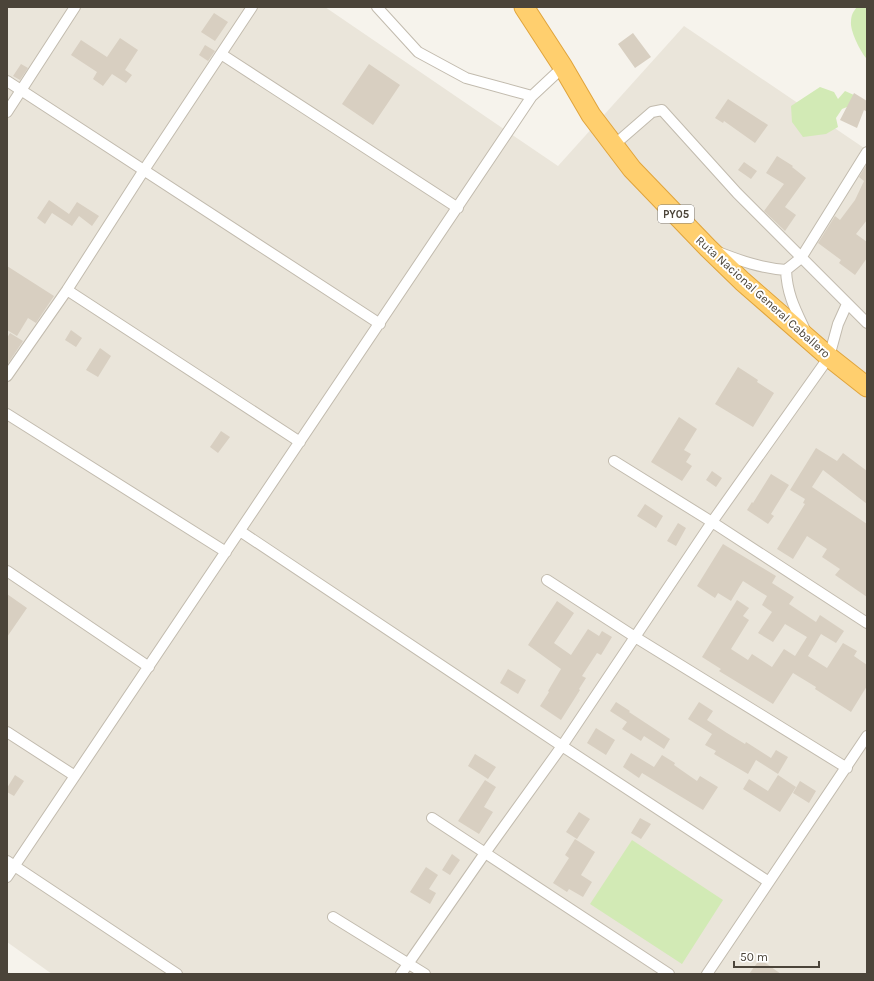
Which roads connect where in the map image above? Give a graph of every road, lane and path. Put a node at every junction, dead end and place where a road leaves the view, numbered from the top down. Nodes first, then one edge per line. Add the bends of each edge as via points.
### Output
1 (75, 7) edge
2 (252, 7) edge
3 (377, 7) edge
4 (524, 7) edge
5 (221, 54) junction
6 (563, 67) junction
7 (7, 81) edge
8 (21, 90) junction
9 (532, 96) junction
10 (7, 112) edge
11 (614, 145) junction
12 (867, 152) edge
13 (144, 170) junction
14 (458, 208) junction
15 (708, 248) junction
16 (800, 258) junction
17 (786, 270) junction
18 (68, 290) junction
19 (847, 304) junction
20 (867, 323) edge
21 (380, 324) junction
22 (809, 340) junction
23 (829, 357) junction
24 (7, 376) edge
25 (867, 387) edge
26 (7, 414) edge
27 (300, 442) junction
28 (614, 461) dead end
29 (712, 522) junction
30 (240, 530) junction
31 (226, 552) junction
32 (7, 571) edge
33 (547, 580) dead end
34 (867, 623) edge
35 (635, 637) junction
36 (148, 667) junction
37 (7, 732) edge
38 (867, 736) edge
39 (562, 746) junction
40 (847, 768) junction
41 (75, 776) junction
42 (432, 818) dead end
43 (484, 853) junction
44 (11, 863) edge
45 (7, 877) edge
46 (769, 882) junction
47 (333, 917) dead end
48 (409, 963) junction
49 (177, 974) edge
50 (402, 974) edge
51 (425, 974) edge
52 (669, 974) edge
53 (707, 974) edge

1 - 8 street
2 - 5 street
3 - 9 street via 418,52 466,78
4 - 6 highway, Ruta Nacional General Caballero / PY05
5 - 13 street
5 - 14 street
6 - 9 street
6 - 11 highway, Ruta Nacional General Caballero / PY05 via 591,116
7 - 8 street
8 - 10 street
8 - 13 street
9 - 14 street
11 - 15 highway, Ruta Nacional General Caballero / PY05 via 632,169
11 - 16 street via 652,112 662,110 736,193
12 - 16 street
13 - 18 street
13 - 21 street
14 - 21 street
15 - 17 street via 749,264
15 - 22 highway, Ruta Nacional General Caballero / PY05
16 - 17 street
16 - 19 street
17 - 22 street via 788,289
18 - 24 street
18 - 27 street
19 - 20 street
19 - 23 street via 838,324
21 - 27 street
22 - 23 highway, Ruta Nacional General Caballero / PY05
23 - 25 highway, Ruta Nacional General Caballero / PY05
23 - 29 street
26 - 31 street
27 - 30 street
28 - 29 street
29 - 34 street
29 - 35 street
30 - 31 street
30 - 39 street
31 - 36 street
32 - 36 street
33 - 35 street
35 - 39 street
35 - 40 street
36 - 41 street
37 - 41 street
38 - 40 street
39 - 43 street
39 - 46 street
40 - 46 street
41 - 44 street
42 - 43 street
43 - 48 street
43 - 52 street
44 - 45 street
44 - 49 street
46 - 53 street
47 - 48 street
48 - 50 street
48 - 51 street

